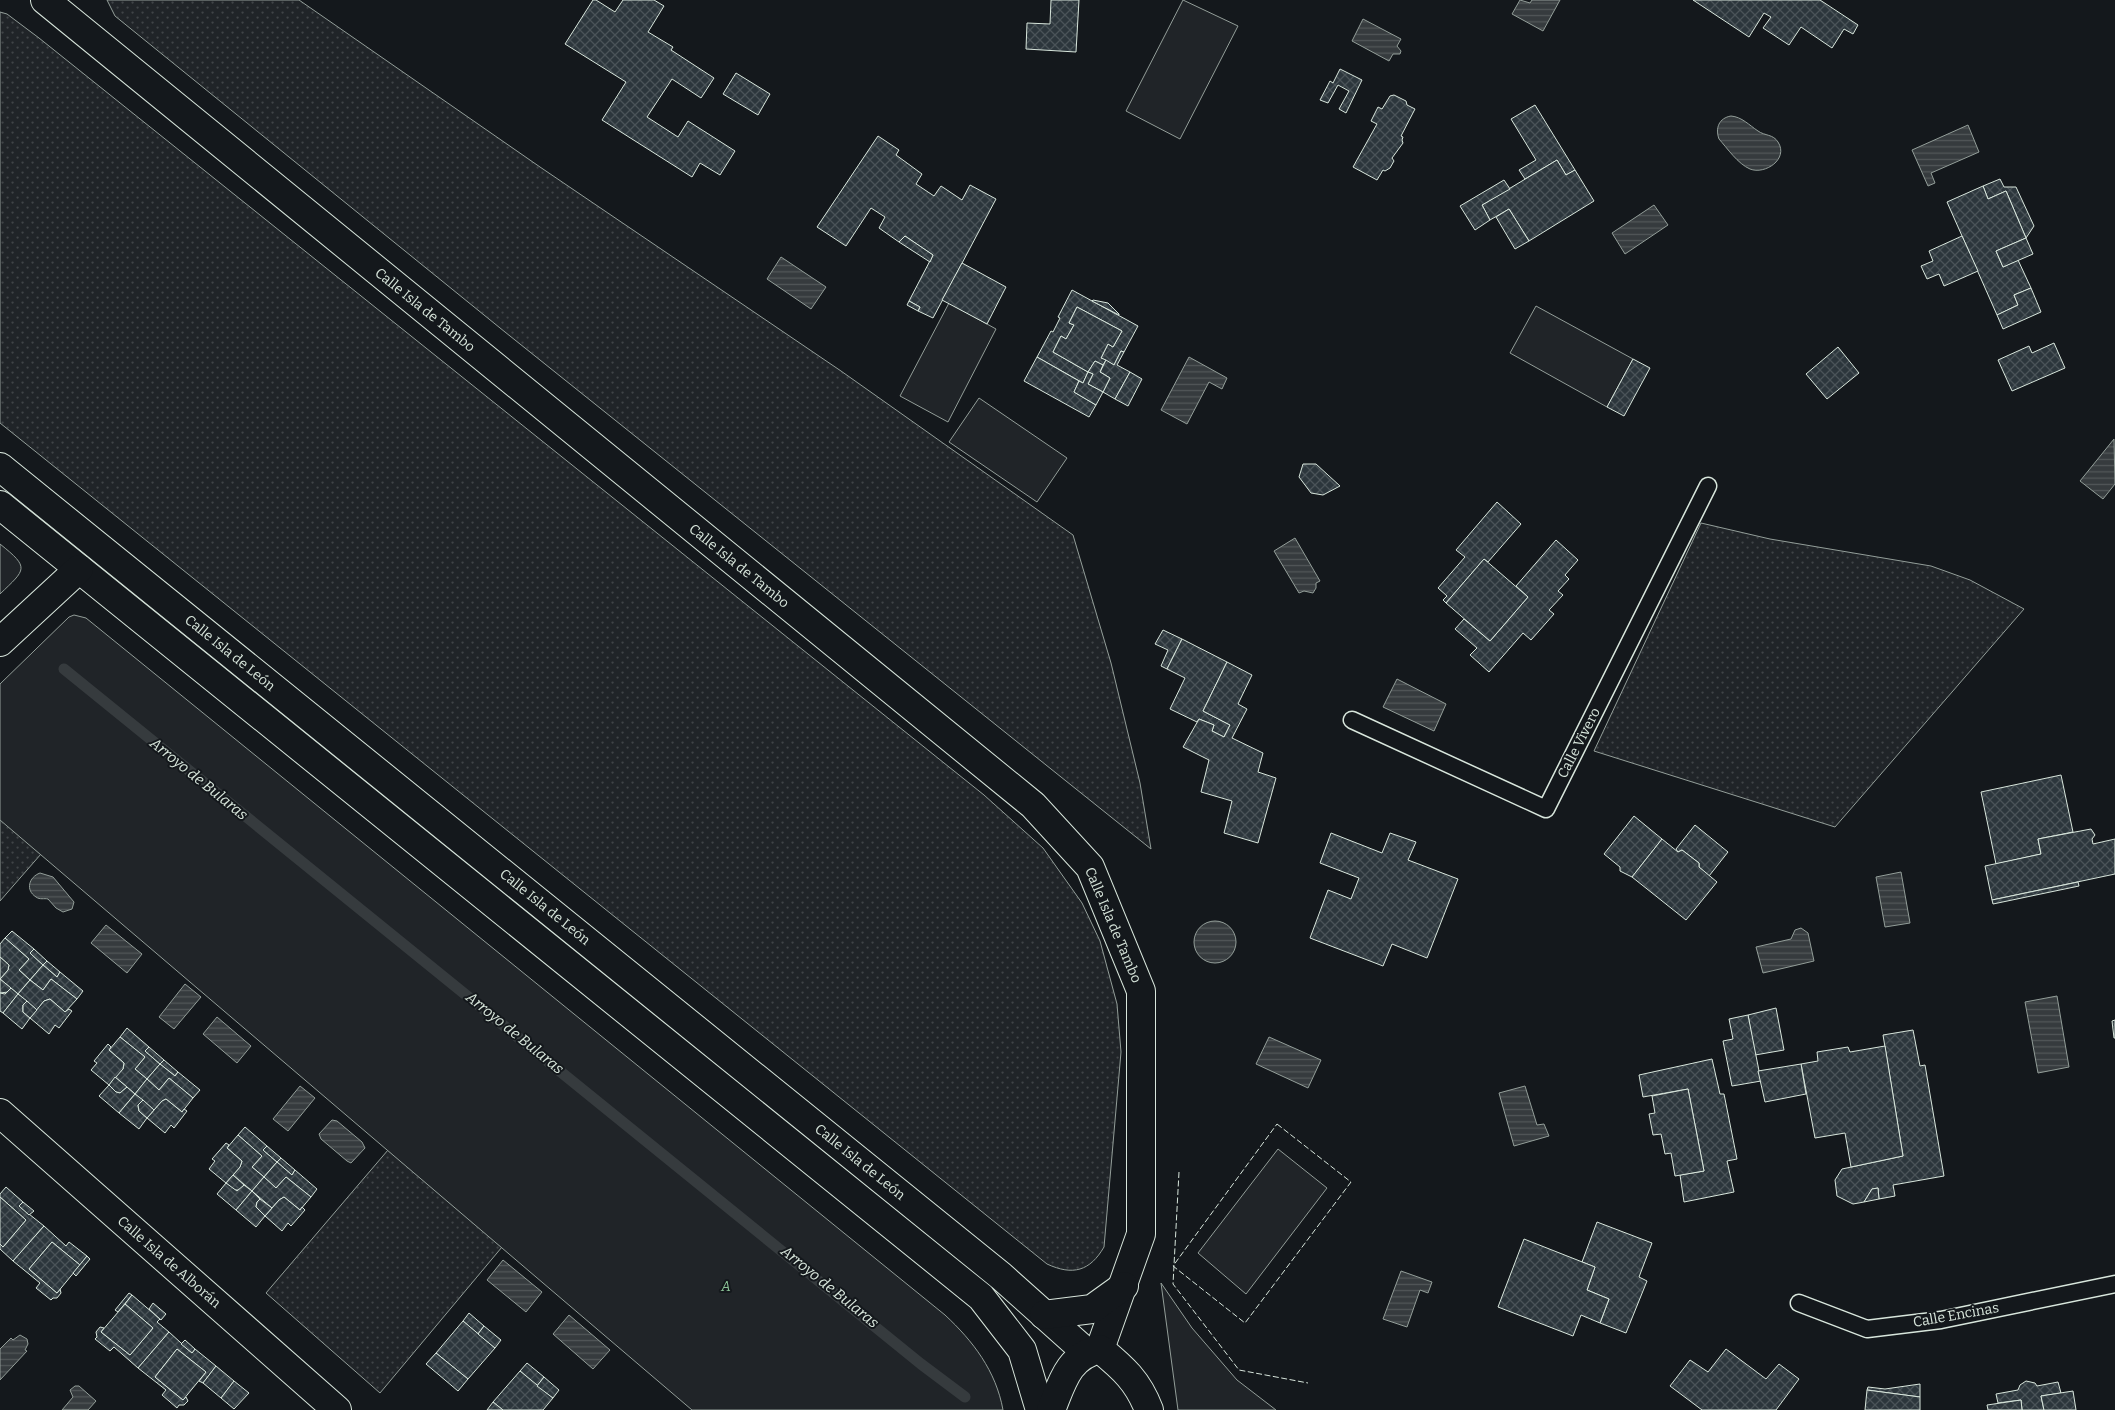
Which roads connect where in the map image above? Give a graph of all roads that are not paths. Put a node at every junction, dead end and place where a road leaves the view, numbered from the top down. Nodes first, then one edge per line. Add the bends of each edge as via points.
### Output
1 (45, 0) edge
2 (0, 468) edge
3 (1708, 486) dead end
4 (0, 505) edge
5 (79, 569) junction
6 (0, 642) edge
7 (1352, 720) dead end
8 (0, 1113) edge
9 (2115, 1284) edge
10 (1124, 1286) junction
11 (1799, 1303) dead end
12 (1044, 1315) junction
13 (1093, 1351) junction
14 (337, 1410) edge
15 (1040, 1410) edge
16 (1052, 1410) edge
17 (1149, 1410) edge

1 - 10 street, Calle Isla de Tambo via 1033,805 1090,867 1141,991 1142,1234
2 - 12 street, Calle Isla de León via 993,1270
3 - 7 lane, Calle Vivero via 1546,809
4 - 5 street, Calle Isla de León
5 - 6 street
5 - 15 street, Calle Isla de León via 981,1297 1022,1350
8 - 14 street, Calle Isla de Alborán
9 - 11 lane, Calle Encinas via 1941,1320 1867,1329
10 - 12 street via 1092,1309
10 - 13 street, Calle Isla de Tambo
12 - 13 street, Calle Isla de León
13 - 16 street via 1066,1372
13 - 17 street, Calle Isla de León via 1126,1370

